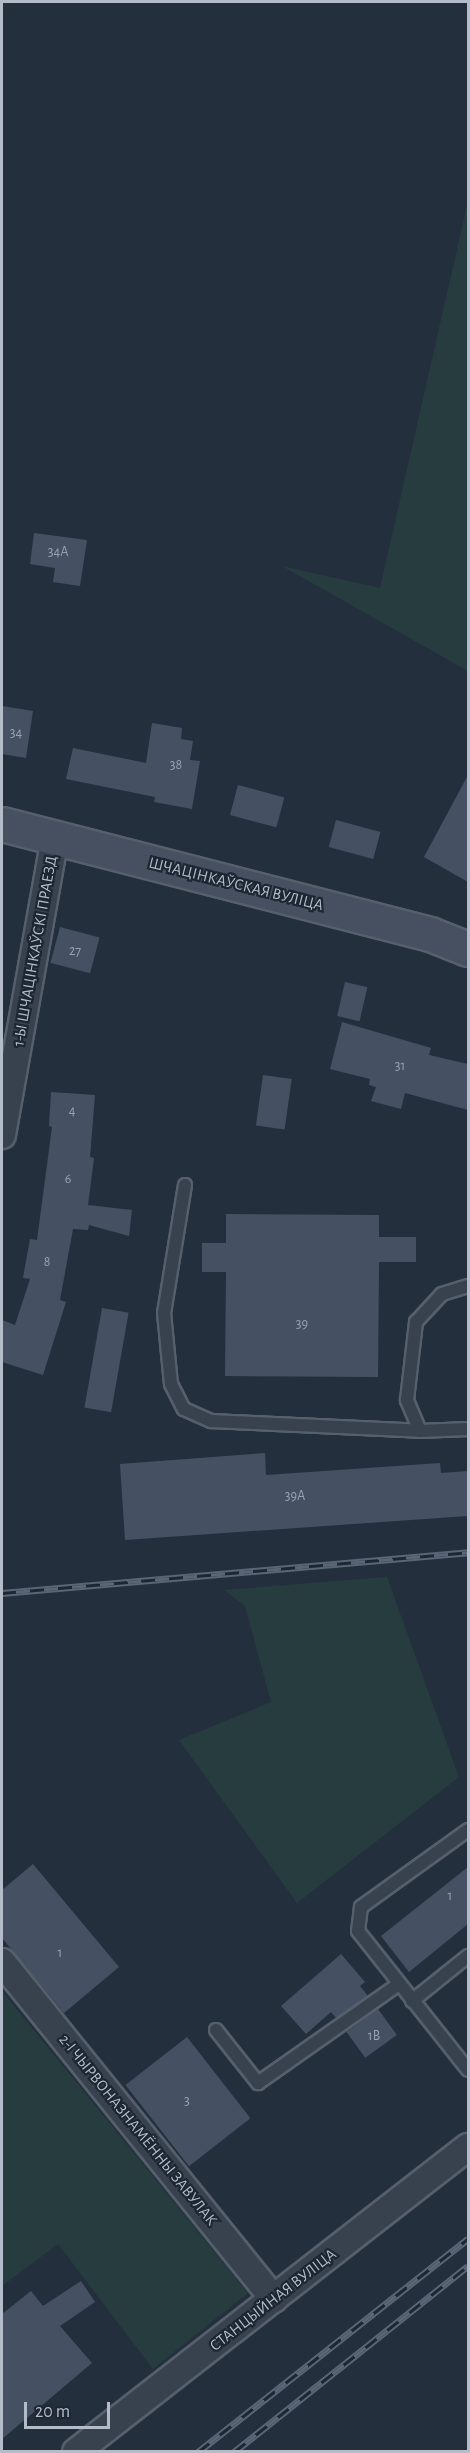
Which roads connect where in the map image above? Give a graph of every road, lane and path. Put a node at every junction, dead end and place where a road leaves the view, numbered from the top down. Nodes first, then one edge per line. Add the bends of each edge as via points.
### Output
1 (2, 824) edge
2 (55, 838) junction
3 (468, 949) edge
4 (2, 1135) edge
5 (185, 1185) dead end
6 (468, 1286) edge
7 (468, 1429) edge
8 (420, 1431) junction
9 (468, 1830) edge
10 (468, 1956) edge
11 (2, 1962) edge
12 (399, 1984) junction
13 (412, 2001) junction
14 (216, 2030) dead end
15 (468, 2070) edge
16 (468, 2147) edge
17 (274, 2300) junction
18 (76, 2451) edge

1 - 2 street, ШЧАЦІНКАЎСКАЯ ВУЛІЦА
2 - 3 street, ШЧАЦІНКАЎСКАЯ ВУЛІЦА via 430,934
2 - 4 street, 1-Ы ШЧАЦІНКАЎСКІ ПРАЕЗД
5 - 8 lane via 164,1312 171,1384 184,1408 211,1421
6 - 8 lane via 442,1294 416,1322 407,1400
7 - 8 lane
9 - 12 lane via 361,1907 358,1931
10 - 13 lane
11 - 17 street, 2-І ЧЫРВОНАЗНАМЁННЫ ЗАВУЛАК
12 - 13 lane
12 - 14 lane via 258,2084
13 - 15 lane
16 - 17 street, СТАНЦЫЙНАЯ ВУЛІЦА
17 - 18 street, СТАНЦЫЙНАЯ ВУЛІЦА

